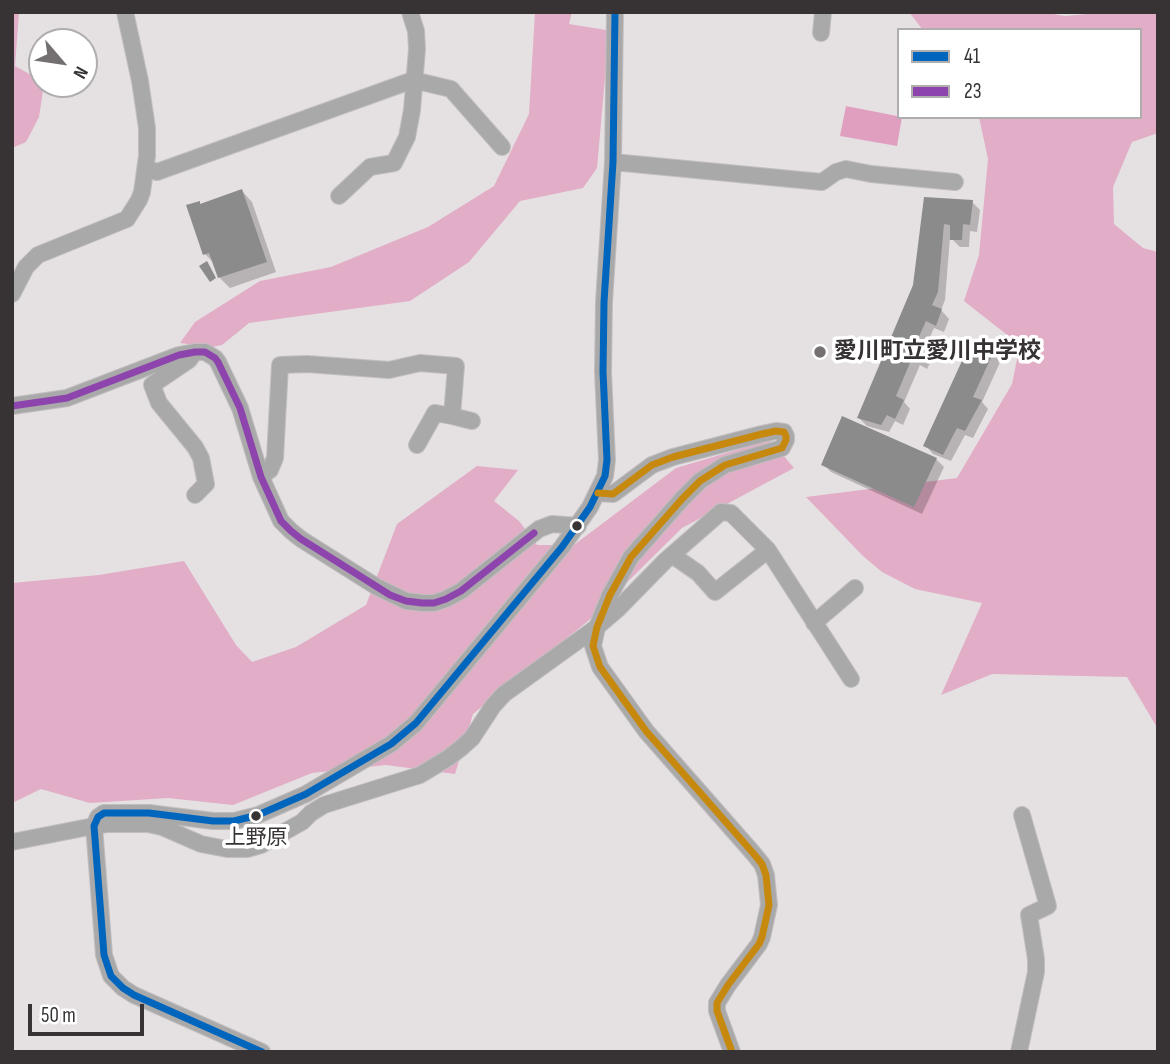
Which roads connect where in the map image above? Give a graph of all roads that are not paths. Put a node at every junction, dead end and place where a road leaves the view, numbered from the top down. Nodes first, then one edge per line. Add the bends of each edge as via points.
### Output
1 (125, 12) edge
2 (410, 12) edge
3 (615, 12) edge
4 (823, 12) edge
5 (821, 33) dead end
6 (413, 80) junction
7 (502, 147) dead end
8 (613, 162) junction
9 (146, 168) junction
10 (955, 182) dead end
11 (339, 196) dead end
12 (12, 294) edge
13 (195, 352) junction
14 (12, 406) edge
15 (452, 416) junction
16 (472, 421) dead end
17 (417, 445) dead end
18 (261, 477) junction
19 (598, 493) junction
20 (195, 495) dead end
21 (578, 526) junction
22 (768, 550) junction
23 (672, 555) junction
24 (855, 588) dead end
25 (814, 623) junction
26 (597, 627) junction
27 (851, 679) dead end
28 (1022, 815) dead end
29 (94, 826) junction
30 (12, 842) edge
31 (262, 1052) edge
32 (732, 1052) edge
33 (1018, 1052) edge

1 - 9 street via 147,128
2 - 6 street via 417,49
3 - 8 street
4 - 5 street
6 - 7 street via 451,89
6 - 9 street via 157,172
6 - 11 street via 407,137 394,163 370,167
8 - 10 street via 822,182 846,169
8 - 19 street via 604,302 607,460
9 - 12 street via 142,192 127,219 38,255
13 - 14 street via 67,398
13 - 18 street via 205,352 220,366 240,408
13 - 20 street via 152,385 159,403 201,458 206,484
15 - 16 street
15 - 17 street via 435,414
15 - 18 street via 456,366 420,363 389,370 280,365 275,458
18 - 21 street via 281,521 291,531 406,601 446,599 539,529 552,524
19 - 21 street
19 - 26 street via 613,494 652,465 673,457 776,431 786,436 782,448 725,466 694,487 631,557
21 - 29 street via 416,723 391,744 306,794 258,815 213,821 104,813
22 - 23 street via 715,592
22 - 23 street via 731,513 721,512
22 - 25 street
23 - 26 street
24 - 25 street
25 - 27 street
26 - 29 street via 504,695 472,738 431,769 324,806 254,848 211,846 155,825
26 - 32 street via 593,646 600,667 646,731 762,864 769,905 762,937 717,1003
28 - 33 street via 1048,906 1029,915 1036,972
29 - 30 street
29 - 31 street via 104,955 111,976 134,995

